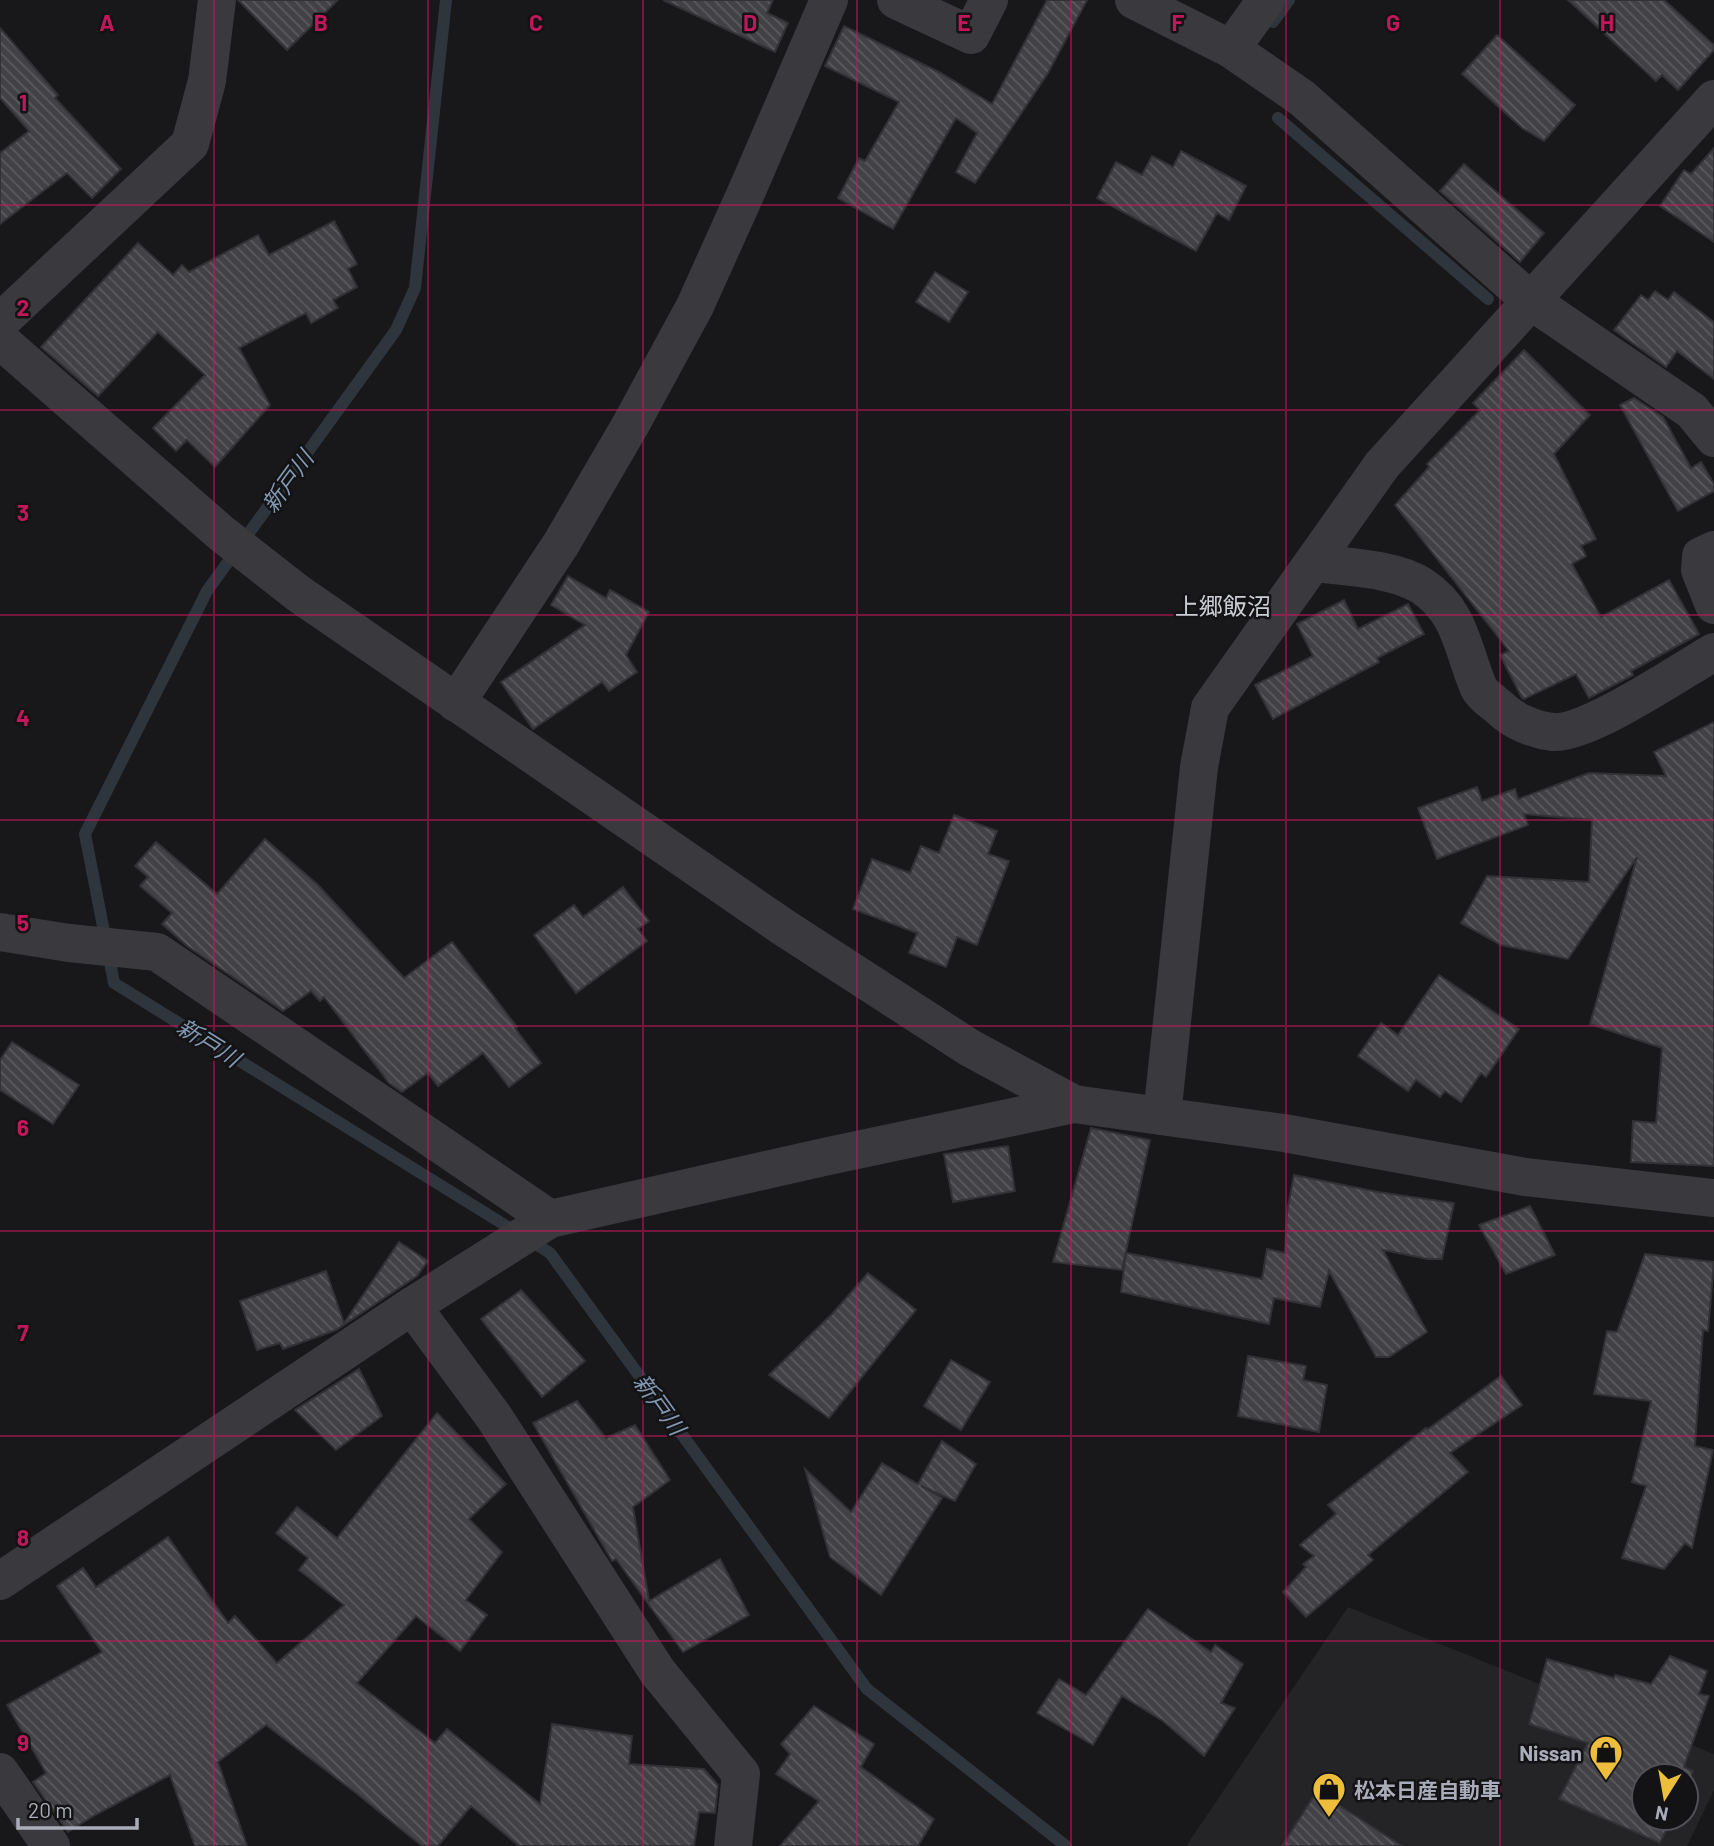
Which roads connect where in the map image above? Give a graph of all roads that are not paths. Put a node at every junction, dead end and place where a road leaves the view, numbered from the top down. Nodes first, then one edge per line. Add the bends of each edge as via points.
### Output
1 (217, 0) edge
2 (829, 0) edge
3 (896, 0) edge
4 (989, 0) edge
5 (1134, 0) edge
6 (1266, 0) edge
7 (1231, 50) junction
8 (1714, 99) edge
9 (1531, 301) junction
10 (0, 322) edge
11 (0, 340) edge
12 (1714, 438) edge
13 (1714, 550) edge
14 (1312, 563) junction
15 (1714, 606) edge
16 (1714, 652) edge
17 (456, 703) junction
18 (0, 932) edge
19 (1074, 1104) junction
20 (1162, 1116) junction
21 (1714, 1198) edge
22 (547, 1221) junction
23 (412, 1306) junction
24 (0, 1581) edge
25 (0, 1772) edge
26 (51, 1846) edge
27 (733, 1846) edge

1 - 10 street via 207,81 190,144
2 - 17 street via 695,306 561,544
3 - 4 street via 971,35
5 - 7 street
6 - 7 street
7 - 9 street via 1302,98
8 - 9 street
9 - 12 street via 1692,411
9 - 14 street via 1382,465
11 - 17 street via 262,567
13 - 15 street via 1701,556 1700,570
14 - 16 street via 1385,572 1419,584 1439,598 1457,625 1479,689 1508,716 1554,732 1586,726
14 - 20 street via 1210,708 1199,767
17 - 19 street via 970,1048
18 - 22 street via 157,952
19 - 20 street
19 - 22 street
20 - 21 street via 1525,1177
22 - 23 street
23 - 24 street
23 - 27 street via 494,1417 657,1671 741,1774
25 - 26 street

